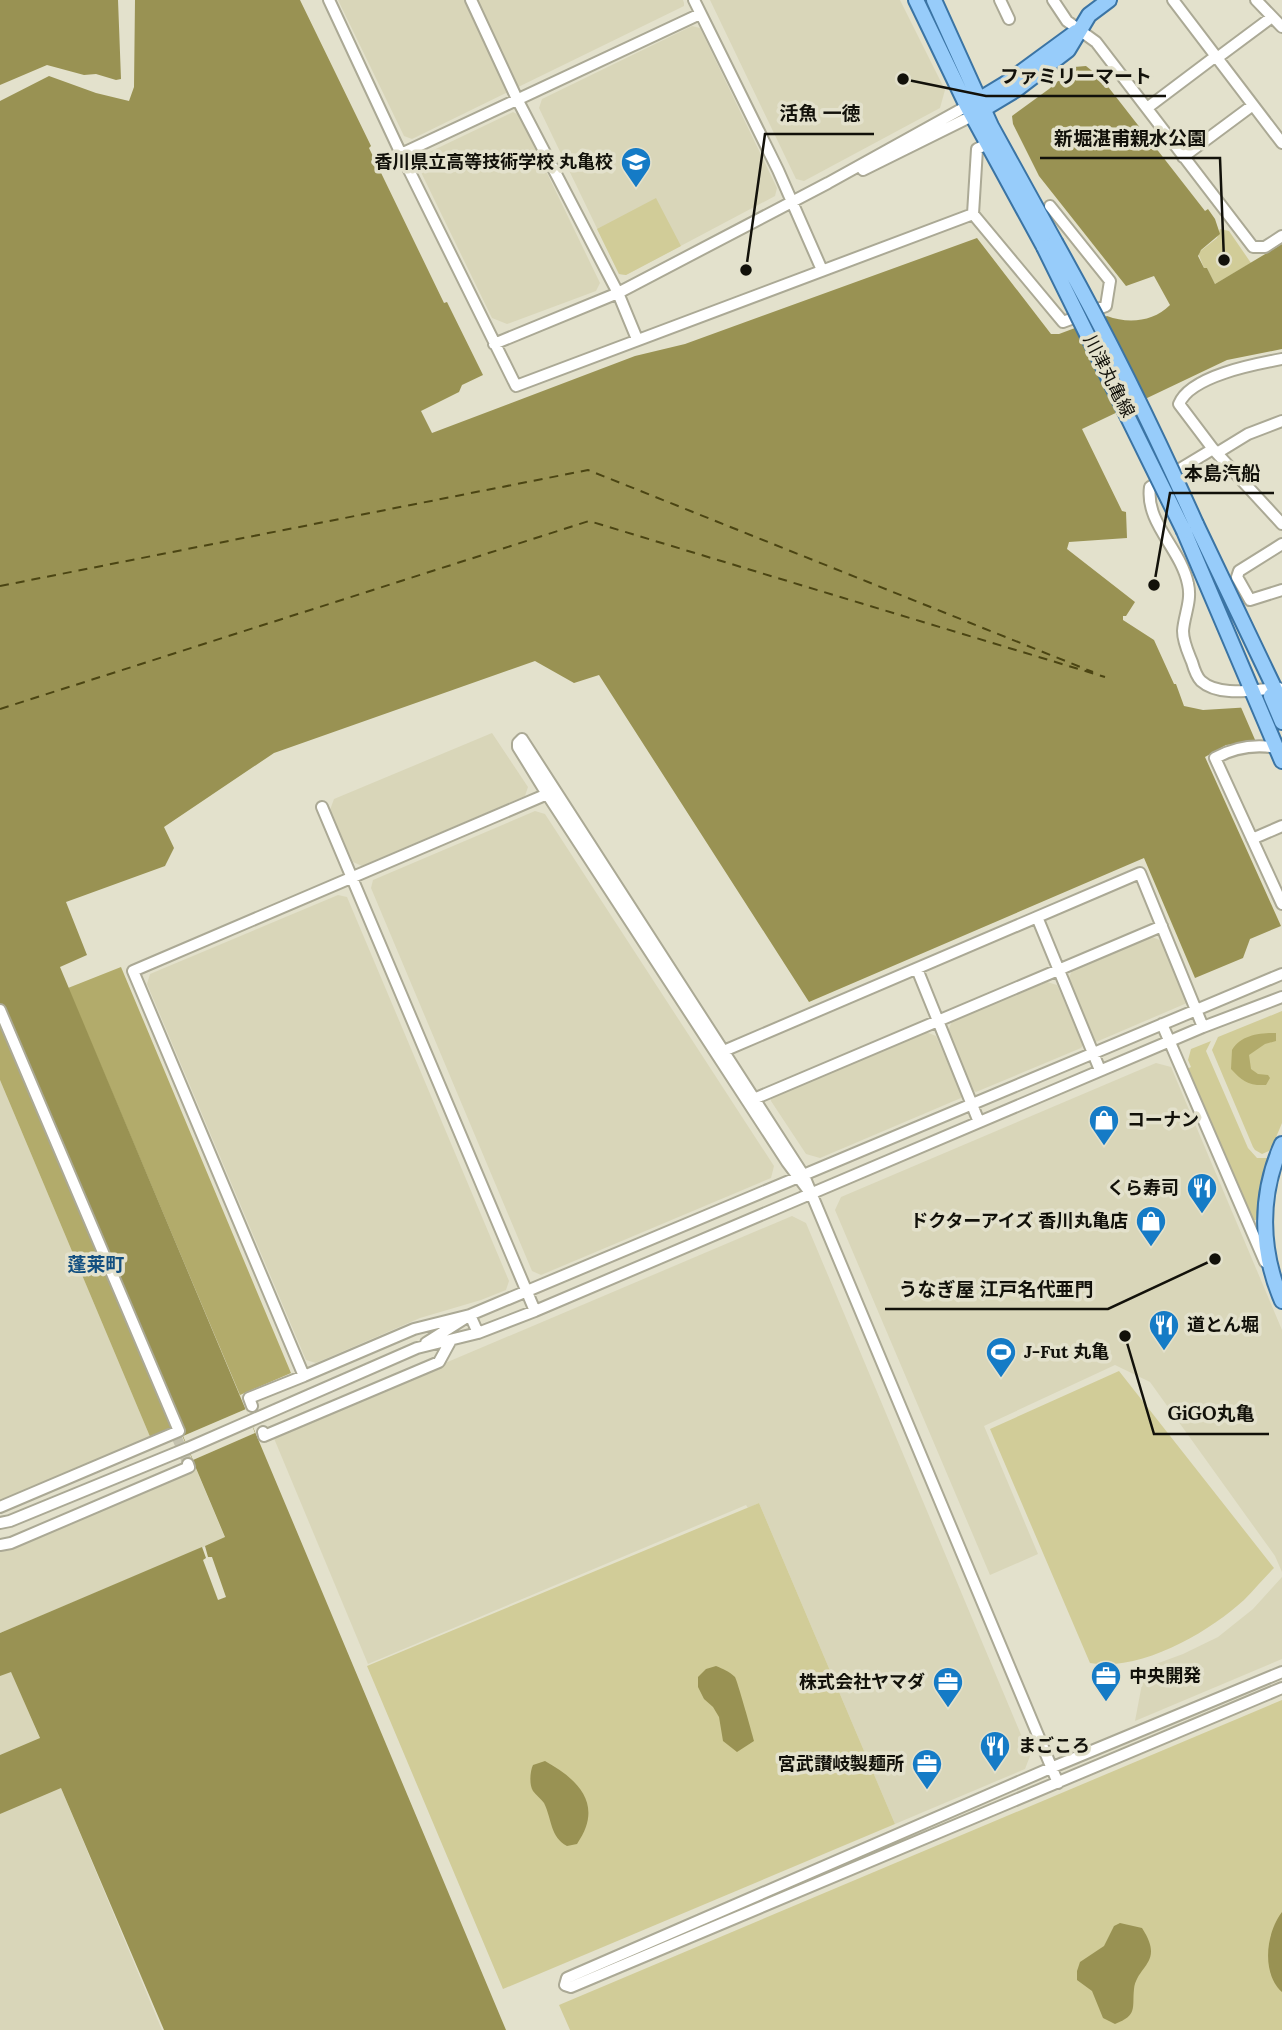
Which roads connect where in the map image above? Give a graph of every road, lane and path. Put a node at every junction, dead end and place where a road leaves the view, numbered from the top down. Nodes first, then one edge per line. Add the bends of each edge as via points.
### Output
1 (329, 0) edge
2 (471, 0) edge
3 (694, 0) edge
4 (916, 0) edge
5 (934, 0) edge
6 (1000, 0) edge
7 (1053, 0) edge
8 (1109, 0) edge
9 (1173, 0) edge
10 (1256, 0) edge
11 (700, 14) junction
12 (1272, 17) junction
13 (1009, 19) dead end
14 (1282, 27) edge
15 (1079, 29) junction
16 (1217, 57) junction
17 (517, 99) junction
18 (1253, 105) junction
19 (976, 108) junction
20 (1147, 108) junction
21 (1282, 143) edge
22 (987, 144) junction
23 (401, 154) junction
24 (1183, 157) junction
25 (793, 201) junction
26 (1050, 206) dead end
27 (974, 214) junction
28 (1282, 236) edge
29 (1050, 244) junction
30 (822, 270) junction
31 (618, 293) junction
32 (637, 339) junction
33 (494, 344) junction
34 (1281, 362) edge
35 (1282, 421) edge
36 (1215, 451) junction
37 (1282, 524) edge
38 (1190, 527) junction
39 (1282, 544) edge
40 (1282, 590) edge
41 (1271, 696) edge
42 (1282, 722) edge
43 (1277, 749) edge
44 (322, 807) dead end
45 (1282, 826) edge
46 (1252, 839) junction
47 (353, 879) junction
48 (1282, 904) edge
49 (1037, 917) junction
50 (1162, 926) junction
51 (916, 969) junction
52 (1059, 969) junction
53 (1282, 974) edge
54 (1282, 996) edge
55 (1197, 1009) junction
56 (0, 1010) edge
57 (938, 1021) junction
58 (1162, 1024) junction
59 (1203, 1027) junction
60 (1170, 1041) junction
61 (720, 1052) junction
62 (1093, 1054) junction
63 (1100, 1070) junction
64 (750, 1100) junction
65 (972, 1105) junction
66 (979, 1122) junction
67 (1282, 1144) edge
68 (801, 1177) junction
69 (811, 1194) junction
70 (1275, 1284) junction
71 (527, 1290) junction
72 (1282, 1301) edge
73 (535, 1311) junction
74 (470, 1315) junction
75 (478, 1333) junction
76 (452, 1340) junction
77 (417, 1349) junction
78 (304, 1376) junction
79 (253, 1406) dead end
80 (263, 1432) dead end
81 (188, 1464) dead end
82 (0, 1507) edge
83 (3, 1524) edge
84 (0, 1545) edge
85 (1282, 1672) edge
86 (1282, 1688) edge
87 (1053, 1768) junction
88 (1058, 1783) junction

1 - 23 street
2 - 17 street
3 - 11 street
4 - 19 main road, 川津丸亀線
5 - 19 main road, 川津丸亀線
6 - 13 street
7 - 15 street
8 - 15 main road
9 - 16 street
10 - 12 street
11 - 17 street
11 - 25 street
12 - 14 street
12 - 16 street
15 - 19 main road via 1068,50 1017,89
15 - 20 street via 1096,42
16 - 18 street
16 - 20 street
17 - 23 street
17 - 31 street
18 - 21 street
18 - 24 street
19 - 22 main road, 川津丸亀線
19 - 25 street via 861,171
19 - 29 main road, 川津丸亀線
20 - 24 street
22 - 27 street via 977,149
22 - 29 main road, 川津丸亀線
23 - 33 street
24 - 28 street via 1253,247 1265,247
25 - 30 street
25 - 31 street
26 - 27 street via 1110,281 1105,306 1063,321
27 - 30 street
29 - 38 main road, 川津丸亀線, bridge via 1094,310 1150,422
30 - 32 street
31 - 32 street
31 - 33 street
32 - 33 street via 516,386
34 - 36 street via 1234,369 1208,379 1180,399 1180,407
35 - 36 street
36 - 37 street
36 - 41 street via 1150,487 1149,503 1188,582 1183,635 1197,677 1214,688
38 - 41 main road, 川津丸亀線
38 - 41 main road, 川津丸亀線
39 - 40 street via 1239,570 1237,577 1250,600
41 - 42 main road
41 - 43 main road, 川津丸亀線
43 - 46 street via 1261,745 1229,750 1215,758
44 - 47 street
45 - 46 street
46 - 48 street
47 - 61 street via 550,793
47 - 71 street
47 - 78 street via 133,971
49 - 50 street via 1140,873
49 - 51 street
49 - 52 street
50 - 52 street
50 - 55 street
51 - 57 street
51 - 61 street
52 - 57 street
52 - 62 street
53 - 55 street
54 - 59 street
55 - 58 street
55 - 59 street
56 - 82 street via 179,1432
57 - 64 street
57 - 65 street
58 - 60 street
58 - 62 street
59 - 60 street
60 - 63 street
60 - 70 street
61 - 64 street
62 - 63 street
62 - 65 street
63 - 66 street
64 - 68 street
65 - 66 street
65 - 68 street
66 - 69 street
67 - 70 main road via 1271,1173 1265,1216 1265,1248
68 - 69 street
68 - 71 street
69 - 73 street
69 - 87 street
70 - 72 main road
71 - 73 street
71 - 74 street
73 - 75 street
74 - 75 street
74 - 77 street
74 - 78 street via 414,1329
75 - 76 street
76 - 77 street
76 - 80 street via 439,1362 264,1436
77 - 83 street
78 - 79 street via 249,1398
81 - 84 street
85 - 87 street
86 - 88 street
87 - 88 street
87 - 88 street via 567,1978 565,1985 571,1987

